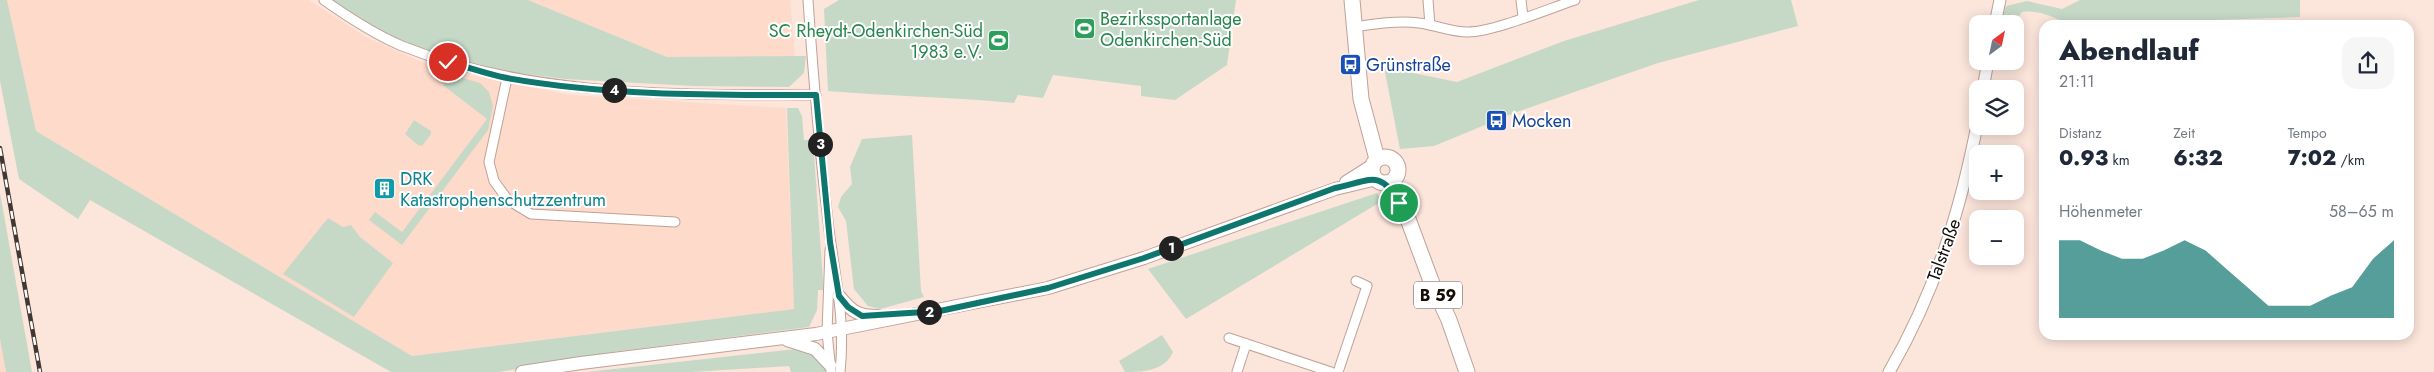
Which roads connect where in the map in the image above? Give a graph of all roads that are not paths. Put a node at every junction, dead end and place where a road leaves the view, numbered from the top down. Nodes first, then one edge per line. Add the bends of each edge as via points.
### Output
1 (324, 0) edge
2 (808, 0) edge
3 (1352, 0) edge
4 (1428, 0) edge
5 (1521, 0) edge
6 (1574, 0) edge
7 (2000, 0) edge
8 (1997, 15) edge
9 (1523, 17) junction
10 (1430, 26) junction
11 (1354, 27) junction
12 (507, 78) junction
13 (816, 95) junction
14 (1975, 135) edge
15 (1383, 170) junction
16 (675, 222) dead end
17 (830, 242) junction
18 (1356, 281) dead end
19 (839, 296) junction
20 (940, 311) junction
21 (842, 329) junction
22 (827, 332) junction
23 (782, 338) junction
24 (1228, 338) dead end
25 (1246, 344) junction
26 (834, 370) edge
27 (522, 372) edge
28 (1237, 372) edge
29 (1331, 372) edge
30 (1338, 372) edge
31 (1467, 372) edge
32 (1889, 372) edge

1 - 12 street via 354,22 400,45
2 - 13 street
3 - 11 main road, B 59
4 - 10 street
5 - 9 street
6 - 9 street
7 - 8 street
9 - 10 street via 1469,32
10 - 11 street via 1418,22
11 - 15 main road, B 59 via 1361,99
12 - 13 street via 600,90
12 - 16 street via 489,162 494,181 508,200 531,214
13 - 17 street
14 - 32 street, Talstraße via 1944,256
15 - 20 main road via 1144,258 1048,288
15 - 31 main road, B 59 via 1401,187 1408,219 1431,281 1450,320
17 - 19 street
17 - 22 street
18 - 30 street via 1367,286
19 - 20 main road via 862,316
19 - 21 street
20 - 21 main road
21 - 22 main road
21 - 26 street
22 - 23 main road
22 - 26 street
23 - 26 main road via 815,349
23 - 27 main road
24 - 25 street
25 - 28 street
25 - 29 street

